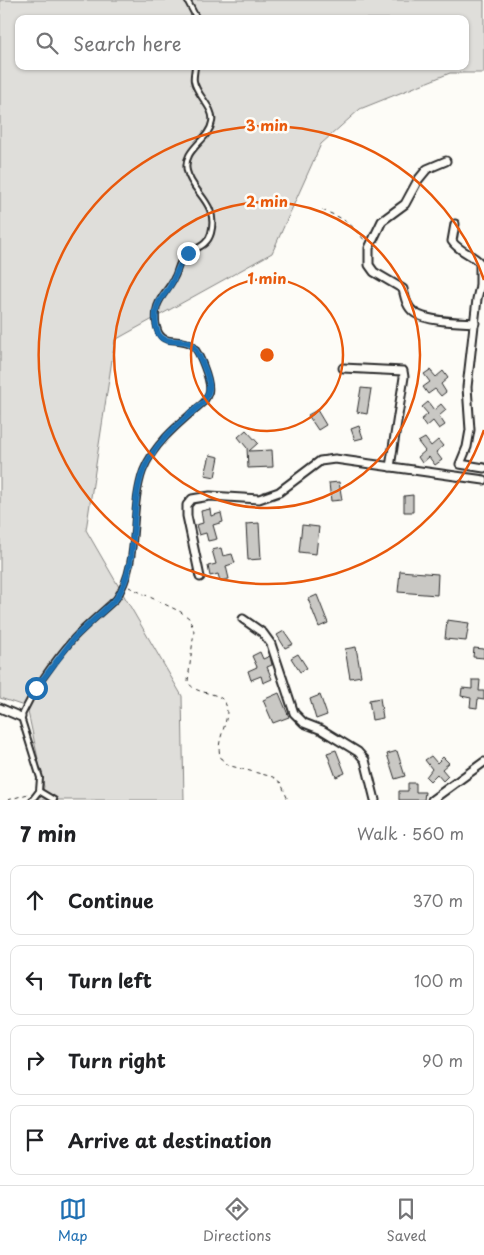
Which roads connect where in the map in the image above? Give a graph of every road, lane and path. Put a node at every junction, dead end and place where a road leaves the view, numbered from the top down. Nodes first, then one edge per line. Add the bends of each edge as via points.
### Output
1 (187, 0) edge
2 (195, 15) edge
3 (195, 70) edge
4 (446, 161) dead end
5 (322, 210) dead end
6 (455, 224) dead end
7 (369, 248) junction
8 (482, 285) edge
9 (475, 323) junction
10 (343, 368) dead end
11 (390, 467) junction
12 (484, 468) edge
13 (484, 480) edge
14 (200, 577) dead end
15 (124, 585) junction
16 (243, 619) dead end
17 (0, 708) edge
18 (20, 717) junction
19 (484, 762) edge
20 (39, 791) junction
21 (8, 800) edge
22 (32, 800) edge
23 (54, 800) edge
24 (288, 800) edge
25 (375, 800) edge
26 (432, 800) edge

1 - 2 lane
3 - 15 lane via 194,81 212,115 212,123 190,153 187,172 209,207 211,232 201,247 181,260 155,314 159,334 165,340 193,346 204,367 209,394 160,443 142,473
4 - 7 street via 427,169 405,204 382,221
5 - 7 path via 342,217
6 - 8 street via 452,241 480,263
7 - 9 street via 369,265 374,272 403,289 409,307 416,314
8 - 9 street
9 - 12 street via 467,387 470,430 460,464
10 - 11 street via 403,371
11 - 13 street
11 - 14 street via 335,459 320,461 279,492 259,499 210,496 192,499 187,505 187,516
15 - 18 lane via 116,599 74,638 55,661
15 - 24 path via 189,618 194,631 190,686 220,697 226,706 219,747 222,761 273,777 281,784
16 - 25 street via 263,633 270,644 299,719 358,752 366,760
17 - 18 street
18 - 20 lane via 40,778
19 - 26 street
20 - 21 path
20 - 22 lane
20 - 23 lane

